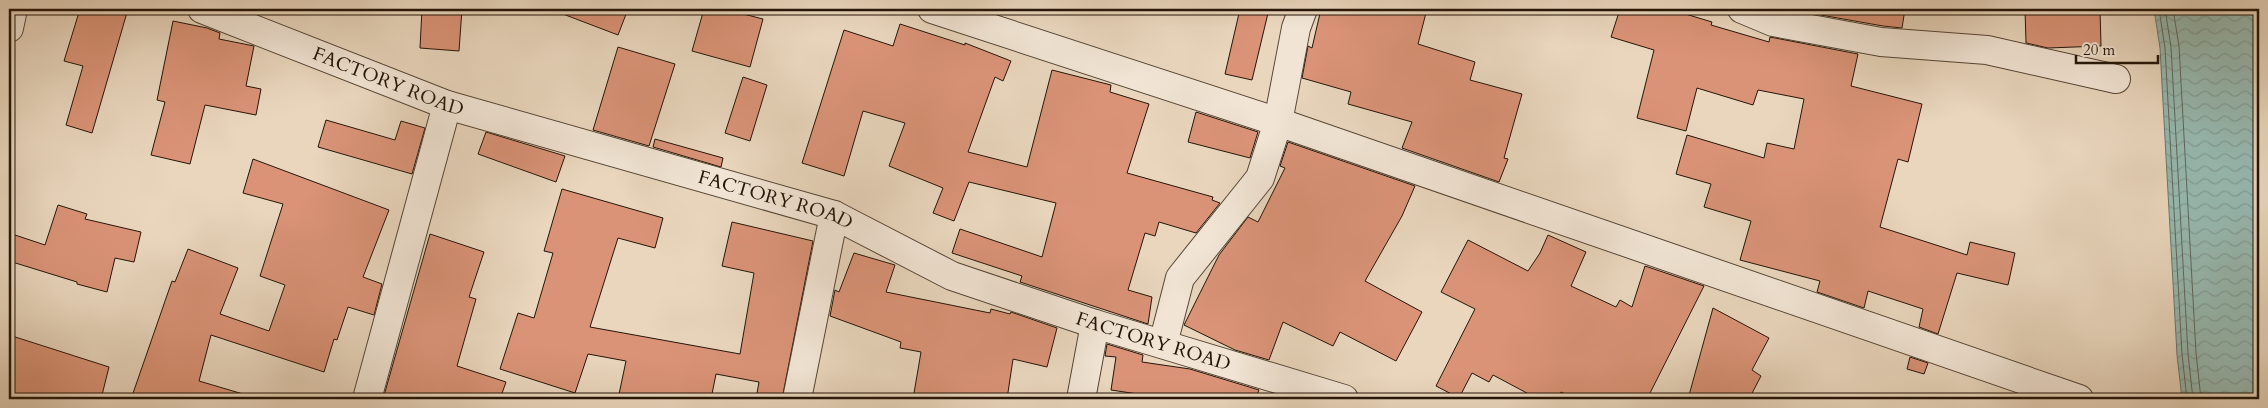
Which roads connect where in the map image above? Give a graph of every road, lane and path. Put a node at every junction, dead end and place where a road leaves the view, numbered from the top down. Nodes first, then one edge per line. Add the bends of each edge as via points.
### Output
1 (14, 9) edge
2 (202, 9) edge
3 (932, 9) edge
4 (1304, 9) edge
5 (1742, 9) edge
6 (9, 28) edge
7 (2116, 79) dead end
8 (447, 105) junction
9 (1278, 122) junction
10 (834, 215) junction
11 (1095, 324) junction
12 (1163, 344) junction
13 (367, 399) edge
14 (797, 399) edge
15 (1081, 399) edge
16 (1344, 399) edge
17 (2079, 399) edge

1 - 6 street
2 - 8 street, FACTORY ROAD
3 - 9 street
4 - 9 street via 1296,28
5 - 7 street via 1783,24 1881,42 1987,50
8 - 10 street, FACTORY ROAD
8 - 13 street
9 - 12 street via 1260,178 1180,278
9 - 17 street
10 - 11 street, FACTORY ROAD via 952,276
10 - 14 street
11 - 12 street, FACTORY ROAD
11 - 15 street
12 - 16 street, FACTORY ROAD

